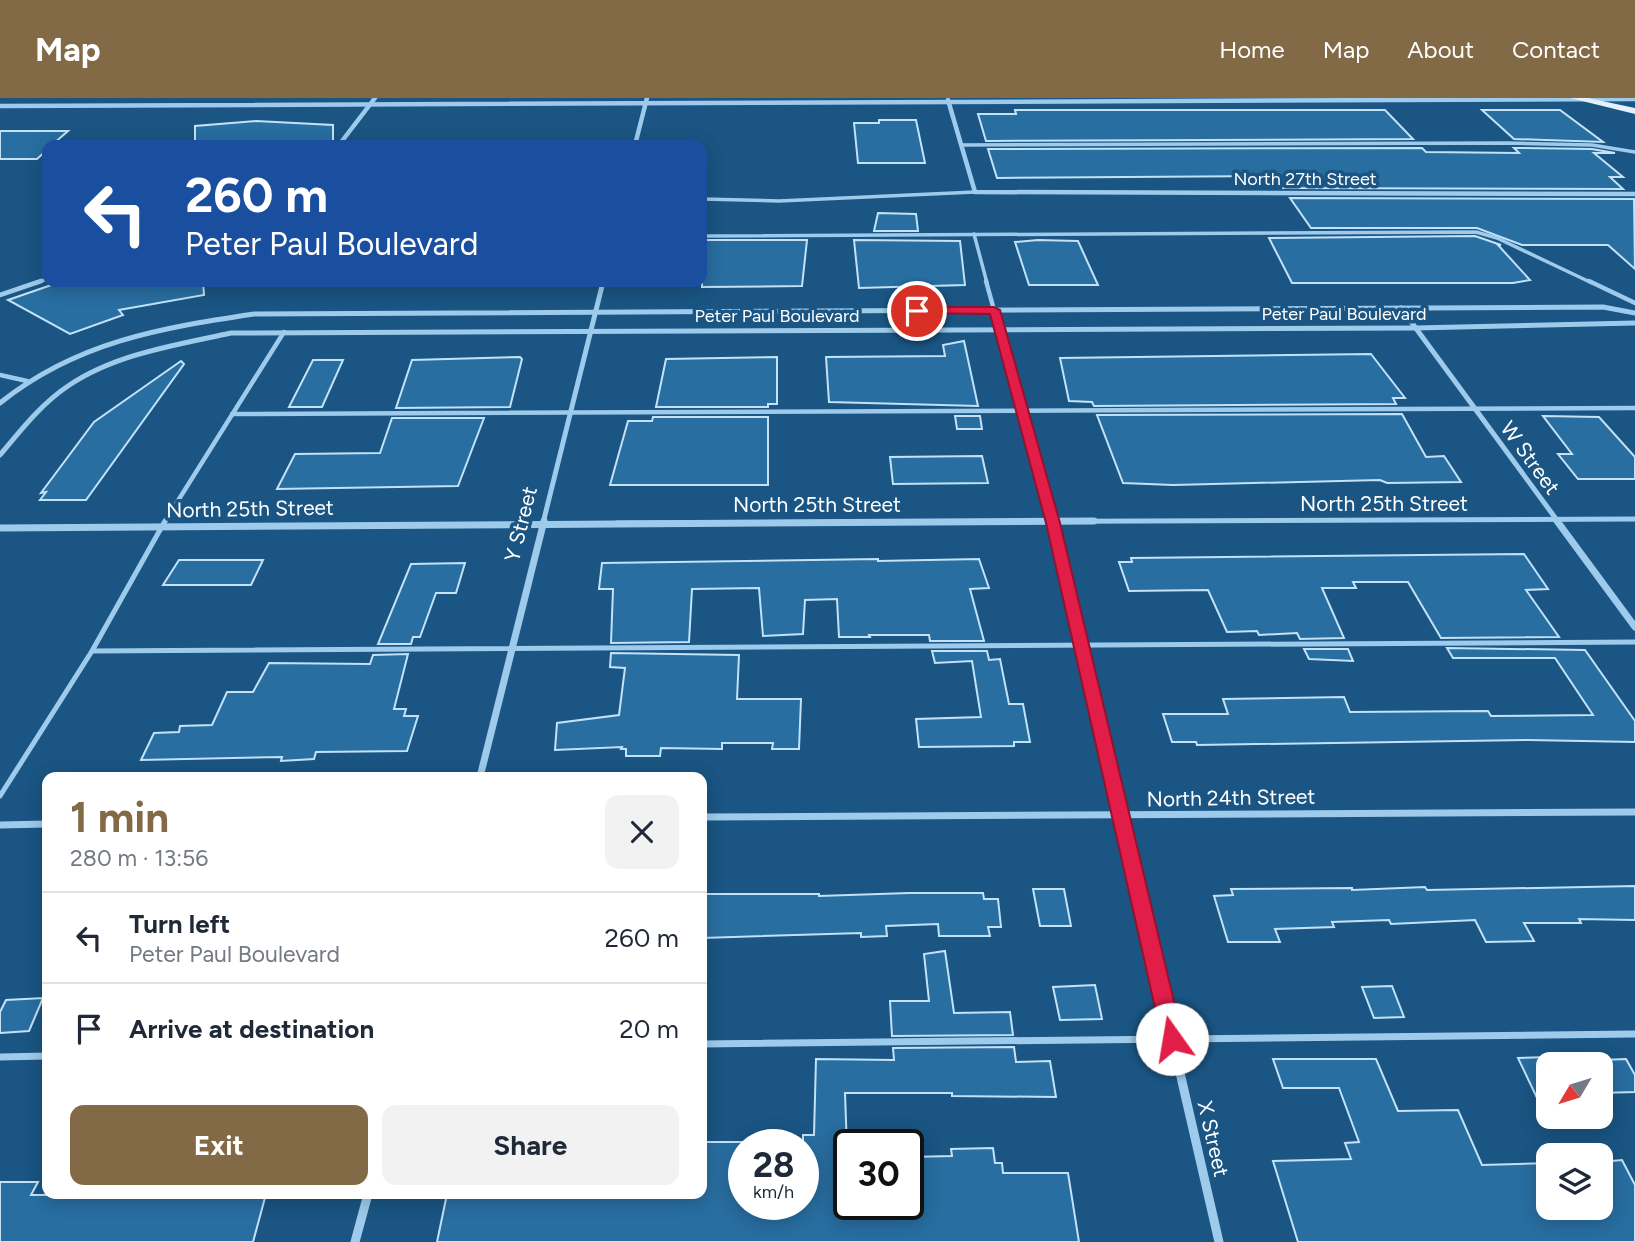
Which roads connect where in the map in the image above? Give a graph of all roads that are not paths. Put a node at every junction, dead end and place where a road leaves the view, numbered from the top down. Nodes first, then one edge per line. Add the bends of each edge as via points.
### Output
1 (63, 98) edge
2 (375, 98) edge
3 (647, 98) edge
4 (1395, 98) edge
5 (1579, 99) edge
6 (1635, 99) edge
7 (948, 100) junction
8 (1402, 100) junction
9 (370, 104) junction
10 (646, 104) junction
11 (0, 106) edge
12 (53, 106) junction
13 (1635, 111) edge
14 (343, 140) edge
15 (636, 140) edge
16 (961, 145) junction
17 (1635, 152) edge
18 (975, 192) junction
19 (1635, 194) edge
20 (707, 199) edge
21 (974, 234) junction
22 (707, 236) edge
23 (42, 281) edge
24 (602, 287) edge
25 (0, 295) edge
26 (1635, 303) edge
27 (1401, 308) junction
28 (994, 310) junction
29 (596, 312) junction
30 (1635, 313) edge
31 (1635, 323) edge
32 (1415, 328) junction
33 (999, 329) junction
34 (591, 330) junction
35 (284, 332) junction
36 (0, 375) edge
37 (27, 381) junction
38 (0, 402) edge
39 (1635, 408) edge
40 (1474, 409) junction
41 (1023, 411) junction
42 (233, 414) junction
43 (570, 414) junction
44 (0, 455) edge
45 (1635, 519) edge
46 (1556, 520) junction
47 (541, 523) junction
48 (1053, 523) junction
49 (0, 528) edge
50 (161, 528) junction
51 (1635, 627) edge
52 (1635, 642) edge
53 (1080, 644) junction
54 (511, 649) junction
55 (92, 651) junction
56 (481, 772) edge
57 (0, 796) edge
58 (1635, 812) edge
59 (707, 817) edge
60 (1120, 817) junction
61 (42, 824) edge
62 (0, 825) edge
63 (1635, 1034) edge
64 (1172, 1039) junction
65 (707, 1044) edge
66 (42, 1056) edge
67 (0, 1057) edge
68 (367, 1199) edge
69 (355, 1242) edge
70 (1219, 1242) edge

1 - 12 street
2 - 9 street
3 - 10 street
4 - 8 lane
5 - 6 street
5 - 8 street
5 - 13 main road
7 - 8 street
7 - 10 street
7 - 16 street
9 - 10 street
9 - 12 street
9 - 14 street
10 - 15 street
11 - 12 street
16 - 17 lane via 1508,143 1592,145
16 - 18 street
18 - 19 street, North 27th Street
18 - 20 lane via 779,201
21 - 22 lane
21 - 26 lane via 1476,232
21 - 28 lane
23 - 25 lane
24 - 29 street, Y Street
27 - 28 street, Peter Paul Boulevard
27 - 30 street, Peter Paul Boulevard via 1603,307
27 - 32 street, W Street
28 - 29 street, Peter Paul Boulevard
28 - 33 street, X Street
29 - 34 street, Y Street
29 - 37 street, Peter Paul Boulevard via 254,314 148,331 59,363
31 - 32 street, Peter Paul Boulevard
32 - 33 street, Peter Paul Boulevard
32 - 40 street, W Street
33 - 34 street, Peter Paul Boulevard
33 - 41 street, X Street
34 - 35 street, Peter Paul Boulevard
34 - 43 street, Y Street
35 - 42 lane
35 - 44 street, Peter Paul Boulevard via 231,333 107,367 70,384 39,409
36 - 37 lane
37 - 38 street, Peter Paul Boulevard
39 - 40 lane
40 - 41 lane
40 - 46 street, W Street
41 - 43 lane
41 - 48 street, X Street
42 - 43 lane
42 - 50 lane
43 - 47 street, Y Street
45 - 46 street, North 25th Street
46 - 48 street, North 25th Street
46 - 51 street, W Street
47 - 48 street, North 25th Street
47 - 50 street, North 25th Street
47 - 54 street, Y Street
48 - 53 street, X Street
49 - 50 street, North 25th Street
50 - 55 lane
52 - 53 lane
53 - 54 lane
53 - 60 street, X Street
54 - 55 lane
54 - 56 street, Y Street
55 - 57 lane
58 - 60 street, North 24th Street
59 - 60 street, North 24th Street
60 - 64 street, X Street
61 - 62 street
63 - 64 lane
64 - 65 lane
64 - 70 street, X Street
66 - 67 lane
68 - 69 street

